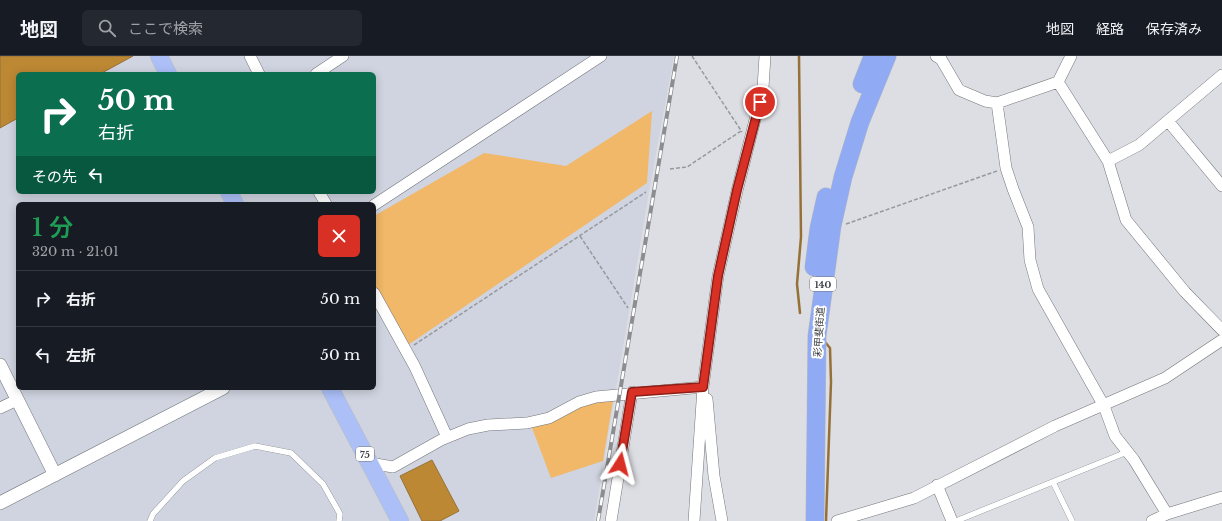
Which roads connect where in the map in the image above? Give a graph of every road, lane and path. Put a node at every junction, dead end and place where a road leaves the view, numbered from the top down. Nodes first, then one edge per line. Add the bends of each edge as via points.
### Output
1 (159, 56) edge
2 (250, 56) edge
3 (343, 56) edge
4 (601, 56) edge
5 (692, 56) edge
6 (765, 56) edge
7 (874, 56) edge
8 (887, 56) edge
9 (936, 56) edge
10 (1071, 56) edge
11 (167, 72) edge
12 (258, 72) edge
13 (319, 72) edge
14 (1222, 75) edge
15 (1058, 82) junction
16 (997, 103) junction
17 (1168, 121) junction
18 (741, 132) junction
19 (750, 143) junction
20 (1108, 161) junction
21 (1006, 168) junction
22 (670, 169) dead end
23 (1222, 186) edge
24 (646, 192) dead end
25 (376, 204) edge
26 (832, 226) junction
27 (580, 236) junction
28 (376, 297) edge
29 (628, 308) dead end
30 (1222, 330) edge
31 (1222, 340) edge
32 (406, 350) junction
33 (0, 365) edge
34 (703, 387) junction
35 (220, 390) edge
36 (331, 390) edge
37 (632, 392) junction
38 (17, 400) junction
39 (1104, 406) junction
40 (0, 408) edge
41 (447, 437) junction
42 (1127, 452) junction
43 (370, 462) junction
44 (55, 475) junction
45 (1053, 482) junction
46 (937, 486) junction
47 (1222, 497) edge
48 (0, 503) edge
49 (1167, 514) junction
50 (150, 521) edge
51 (340, 521) edge
52 (400, 521) edge
53 (611, 521) edge
54 (694, 521) edge
55 (722, 521) edge
56 (804, 521) edge
57 (815, 521) edge
58 (837, 521) edge
59 (952, 521) edge
60 (956, 521) edge
61 (1072, 521) edge
62 (1152, 521) edge

1 - 11 main road
2 - 12 street
3 - 13 street
4 - 25 street
5 - 18 path
6 - 19 street via 763,88
7 - 56 highway, 彩甲斐街道 / 140 via 848,118 831,174 819,228 805,354
8 - 26 highway, 彩甲斐街道 / 140 via 860,122 843,177
9 - 16 street via 942,59 959,90
10 - 15 street
14 - 17 street
15 - 16 street
15 - 20 street
16 - 21 street
17 - 20 street via 1138,145
17 - 23 street
18 - 19 path
18 - 22 path via 686,167
19 - 34 street via 718,276
20 - 30 street via 1126,220 1185,292
21 - 26 path via 844,225
21 - 39 street via 1028,227 1030,260 1038,289
24 - 27 path
26 - 57 highway, 彩甲斐街道 / 140 via 817,336
27 - 29 path
27 - 32 path
28 - 32 street
31 - 39 street via 1166,378
32 - 41 street
33 - 38 street
34 - 37 street
34 - 54 street
34 - 55 street via 708,400 714,476
35 - 44 street
36 - 43 main road, 75
37 - 41 street via 596,396 549,418 527,423 488,425
37 - 53 street
38 - 40 street
38 - 44 street
39 - 42 street via 1115,436
39 - 46 street via 1055,426
41 - 43 street via 392,467
42 - 45 lane
42 - 49 street
43 - 52 main road, 75
44 - 48 street
45 - 60 lane
45 - 61 lane
46 - 58 street via 914,498
46 - 59 street
47 - 49 street
49 - 62 street
50 - 51 lane via 153,514 183,481 215,458 255,446 291,453 323,484 340,514

